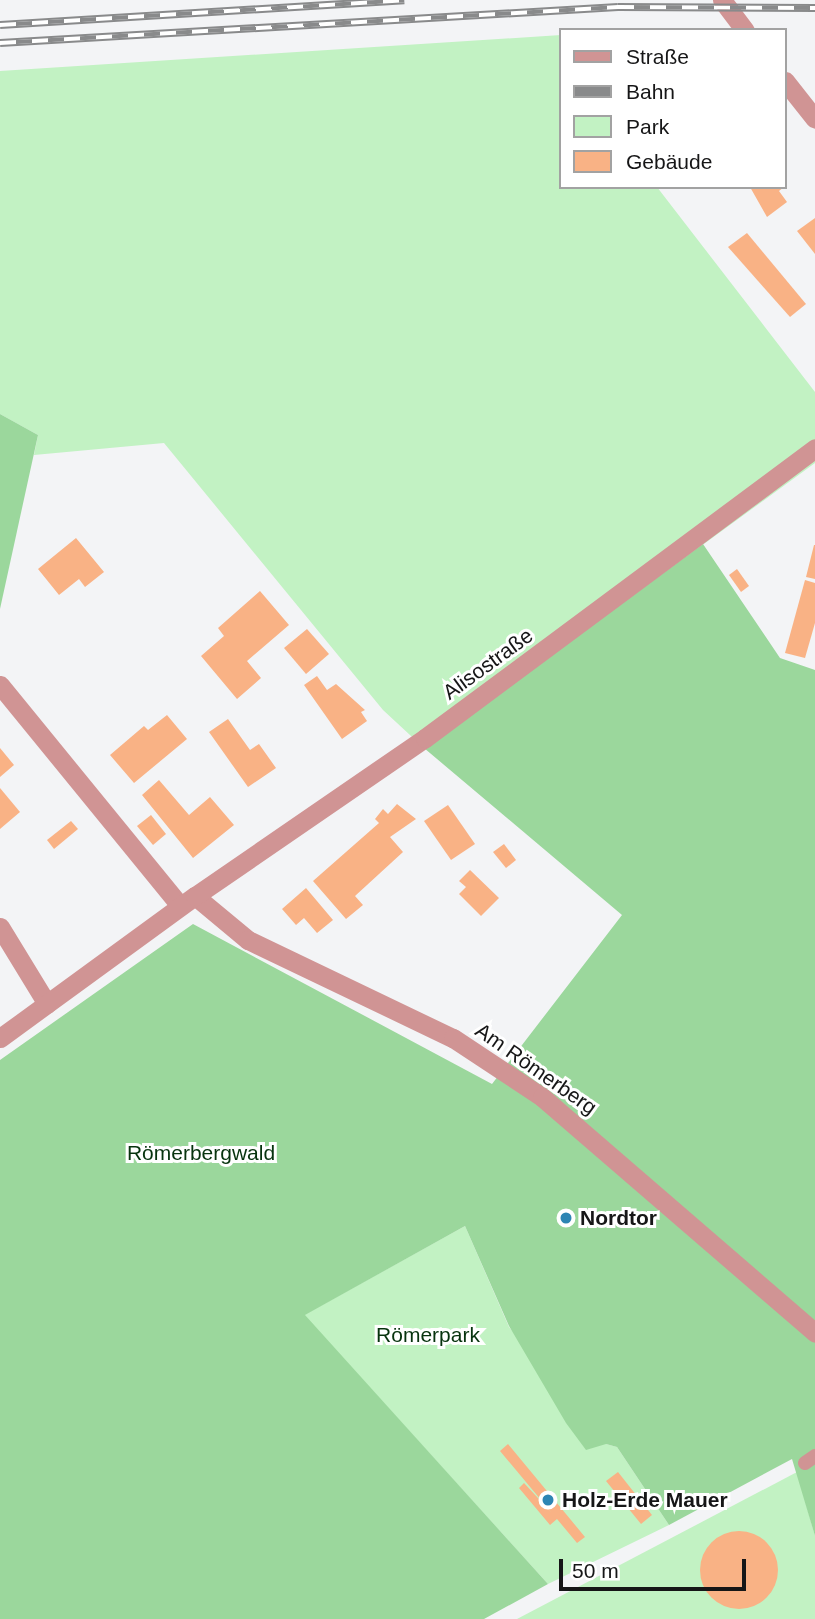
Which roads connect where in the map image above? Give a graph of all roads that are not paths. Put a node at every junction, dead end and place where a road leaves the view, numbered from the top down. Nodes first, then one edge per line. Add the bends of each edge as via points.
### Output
1 (722, 0) edge
2 (743, 28) edge
3 (787, 84) edge
4 (815, 119) edge
5 (815, 448) edge
6 (0, 685) edge
7 (187, 901) junction
8 (0, 927) edge
9 (47, 1004) junction
10 (0, 1038) edge
11 (815, 1334) edge

1 - 2 street
3 - 4 street
5 - 7 street, Alisostraße via 425,738
6 - 7 street
7 - 9 street, Alisostraße
7 - 11 street, Am Römerberg via 248,940 453,1038 542,1097
8 - 9 street
9 - 10 street, Alisostraße

